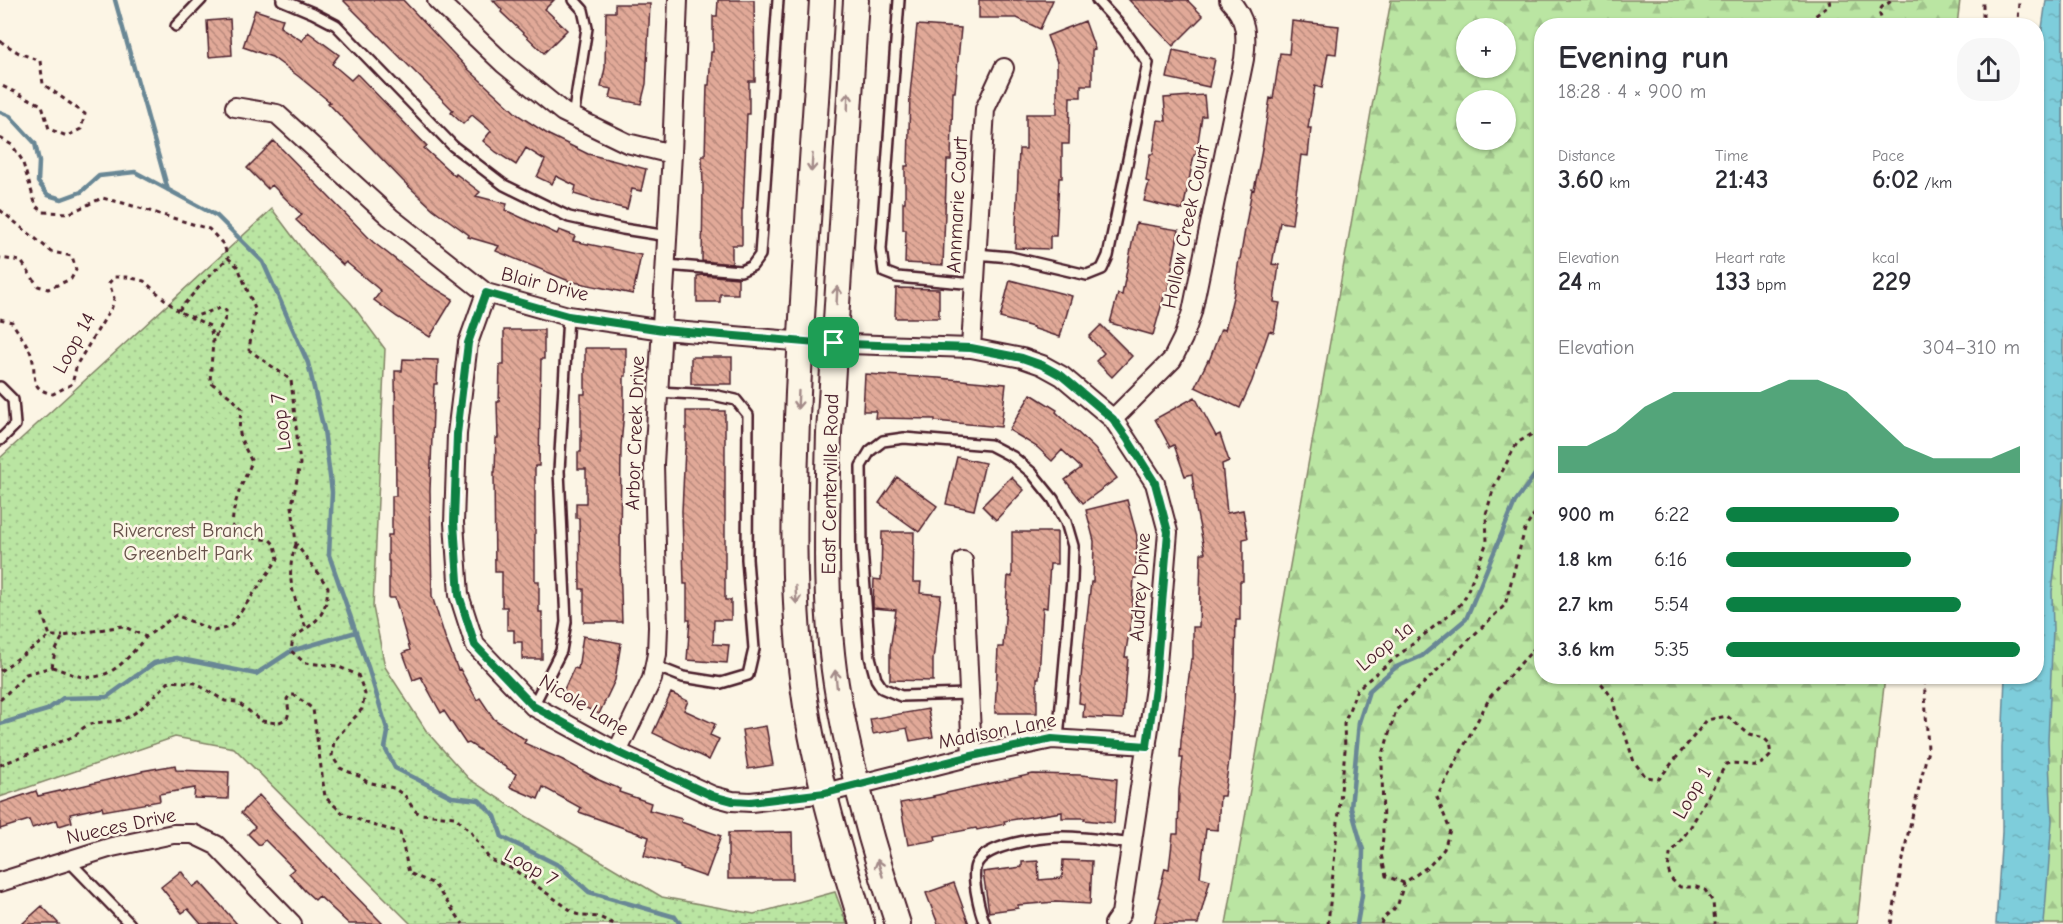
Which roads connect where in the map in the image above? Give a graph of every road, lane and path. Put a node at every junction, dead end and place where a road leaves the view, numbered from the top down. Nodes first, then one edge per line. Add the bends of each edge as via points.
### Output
1 (201, 0) edge
2 (282, 0) edge
3 (437, 0) edge
4 (574, 0) edge
5 (678, 0) edge
6 (778, 0) edge
7 (822, 0) edge
8 (856, 0) edge
9 (899, 0) edge
10 (1097, 0) edge
11 (1829, 0) edge
12 (1893, 0) edge
13 (1983, 0) edge
14 (2019, 0) edge
15 (1236, 6) edge
16 (1812, 18) edge
17 (1882, 18) edge
18 (1983, 18) edge
19 (2018, 18) edge
20 (176, 26) dead end
21 (0, 41) edge
22 (1004, 68) dead end
23 (0, 85) edge
24 (235, 107) dead end
25 (573, 117) junction
26 (0, 138) edge
27 (672, 154) junction
28 (0, 210) edge
29 (668, 236) junction
30 (976, 254) junction
31 (0, 258) edge
32 (228, 258) junction
33 (666, 265) junction
34 (975, 285) junction
35 (486, 293) junction
36 (178, 311) junction
37 (568, 316) junction
38 (190, 318) junction
39 (0, 319) edge
40 (663, 330) junction
41 (213, 340) junction
42 (801, 341) junction
43 (834, 343) junction
44 (971, 348) junction
45 (0, 387) edge
46 (658, 392) junction
47 (1113, 419) junction
48 (1534, 433) edge
49 (0, 440) edge
50 (1534, 515) edge
51 (296, 544) junction
52 (963, 561) dead end
53 (42, 613) dead end
54 (306, 629) junction
55 (50, 636) junction
56 (63, 636) junction
57 (146, 637) junction
58 (1534, 649) edge
59 (654, 666) junction
60 (52, 667) junction
61 (0, 671) edge
62 (1602, 684) edge
63 (1924, 684) edge
64 (969, 694) junction
65 (0, 700) edge
66 (533, 706) junction
67 (1058, 739) junction
68 (1147, 746) junction
69 (617, 752) junction
70 (972, 756) junction
71 (0, 765) edge
72 (858, 786) junction
73 (825, 793) junction
74 (1132, 844) junction
75 (68, 860) junction
76 (0, 882) edge
77 (1404, 883) junction
78 (1116, 923) edge
79 (130, 924) edge
80 (292, 924) edge
81 (463, 924) edge
82 (614, 924) edge
83 (862, 924) edge
84 (898, 924) edge
85 (985, 924) edge
86 (1328, 924) edge
87 (1381, 924) edge
88 (1715, 924) edge
89 (1891, 924) edge

1 - 20 lane
2 - 29 lane via 336,25 453,146 504,185 569,217
3 - 25 street via 504,64
4 - 25 lane via 583,10 586,28
5 - 27 street, Arbor Creek Drive
6 - 33 lane via 760,255 752,266 741,271
7 -> 42 main road, East Centerville Road
43 -> 8 main road, East Centerville Road
9 - 34 lane via 881,249 884,272 897,277
10 - 30 lane via 1148,63 1108,256 1102,269 1087,275 1011,257
11 - 16 path via 1830,5
12 - 17 path via 1882,7
13 - 18 path
14 - 19 path
15 - 47 street, Hollow Creek Court via 1246,40 1244,59 1192,312 1172,360
21 - 23 path via 40,61 43,84 85,114 81,129 67,136 48,129 42,105
22 - 30 street, Annmarie Court via 985,108
24 - 35 street, Blair Drive via 277,114 390,218
25 - 27 street via 627,143
26 - 32 path via 12,145 22,160 36,206 43,212 70,213 102,198 123,203 209,229 224,245
27 - 29 street, Arbor Creek Drive
28 - 31 path via 52,252 72,256 76,270 71,279 48,289 38,285 21,261
29 - 33 street, Arbor Creek Drive
30 - 34 street, Annmarie Court
32 - 36 path
32 - 51 path, Loop 7 via 237,267 255,309 249,350 291,380 300,464 292,505
33 - 40 street, Arbor Creek Drive
34 - 44 street, Annmarie Court
35 - 37 street, Blair Drive
35 - 66 street, Nicole Lane via 468,343 457,434 454,523 459,595 475,645
36 - 38 path
36 - 39 path, Loop 14 via 144,281 114,277 109,283 114,298 112,307 76,364 72,384 53,394 41,392 32,355 12,322
37 - 40 street, Blair Drive
37 - 66 lane via 559,471 566,622 561,651
38 - 41 path via 210,326
38 - 41 path via 220,308 226,310 226,318
40 - 42 street, Blair Drive
40 - 46 street, Arbor Creek Drive
41 - 57 path, Loop 7 via 210,382 242,409 240,437 252,462 240,487 233,530 243,537 270,540 278,559 230,627 214,631 176,615
42 - 43 street, Audrey Drive
42 -> 73 main road, East Centerville Road via 795,584 806,706
43 - 44 street, Audrey Drive
72 -> 43 main road, East Centerville Road via 838,694 831,631 827,490
44 - 47 street, Audrey Drive via 1042,365 1062,376
45 - 49 lane via 13,400 15,425
46 - 59 street, Arbor Creek Drive via 654,476 658,627
46 - 59 lane via 736,400 748,415 747,559 754,648 748,675 721,683 682,677
47 - 68 street, Audrey Drive via 1155,483 1168,532
48 - 86 path, Loop 1a via 1517,443 1494,487 1486,514 1487,542 1464,600 1356,689 1344,724 1345,750
50 - 77 path via 1525,529 1504,605 1396,710 1382,758 1381,854 1386,876
51 - 54 path via 289,578
51 - 54 path, Loop 7 via 328,587 327,604 320,619
52 - 64 street
53 - 55 path
54 - 82 path, Loop 7 via 293,638 291,651 305,663 337,666 358,675 365,694 362,709 334,741 332,756 340,768 367,782 394,788 420,814 455,817 490,860 513,869 576,914
55 - 56 path
55 - 61 path
56 - 57 path via 123,626
56 - 60 path
57 - 60 path via 123,664 107,674 84,677
58 - 77 path via 1490,697 1437,797 1450,830 1444,849 1430,866
59 - 69 street, Arbor Creek Drive via 652,679
60 - 65 path via 26,674
62 - 88 path, Loop 1 via 1613,699 1634,762 1646,777 1659,779 1707,720 1716,717 1727,716 1749,734 1769,743 1771,755 1763,764 1726,764 1670,855 1671,879 1680,887 1705,890 1713,902
63 - 89 path via 1928,750
64 - 67 lane via 901,696 882,688 876,679 870,657 863,559 861,466 870,450 883,441 904,438 990,445 1032,473 1053,499 1074,546
64 - 70 street
66 - 69 street, Nicole Lane
67 - 68 street, Madison Lane
67 - 70 street, Madison Lane
68 - 74 street, Audrey Drive
69 - 73 street, Nicole Lane via 732,801 759,802
70 - 72 street, Madison Lane
71 - 81 path via 75,736 92,723 129,716 170,681 195,683 225,701 237,702 262,721 277,723 287,719 287,699 294,694 313,709 325,797 344,814 400,832 410,873 434,884
72 - 73 street, Nicole Lane
84 -> 72 main road, East Centerville Road
73 - 83 main road, East Centerville Road
74 - 78 street, Audrey Drive via 1121,914
74 - 85 lane via 1061,837 1011,844 985,854 976,865 975,883
75 - 76 street, Nueces Drive
75 - 79 lane
75 - 80 street, Nueces Drive via 173,834 193,834 216,846
77 - 87 path via 1398,904

